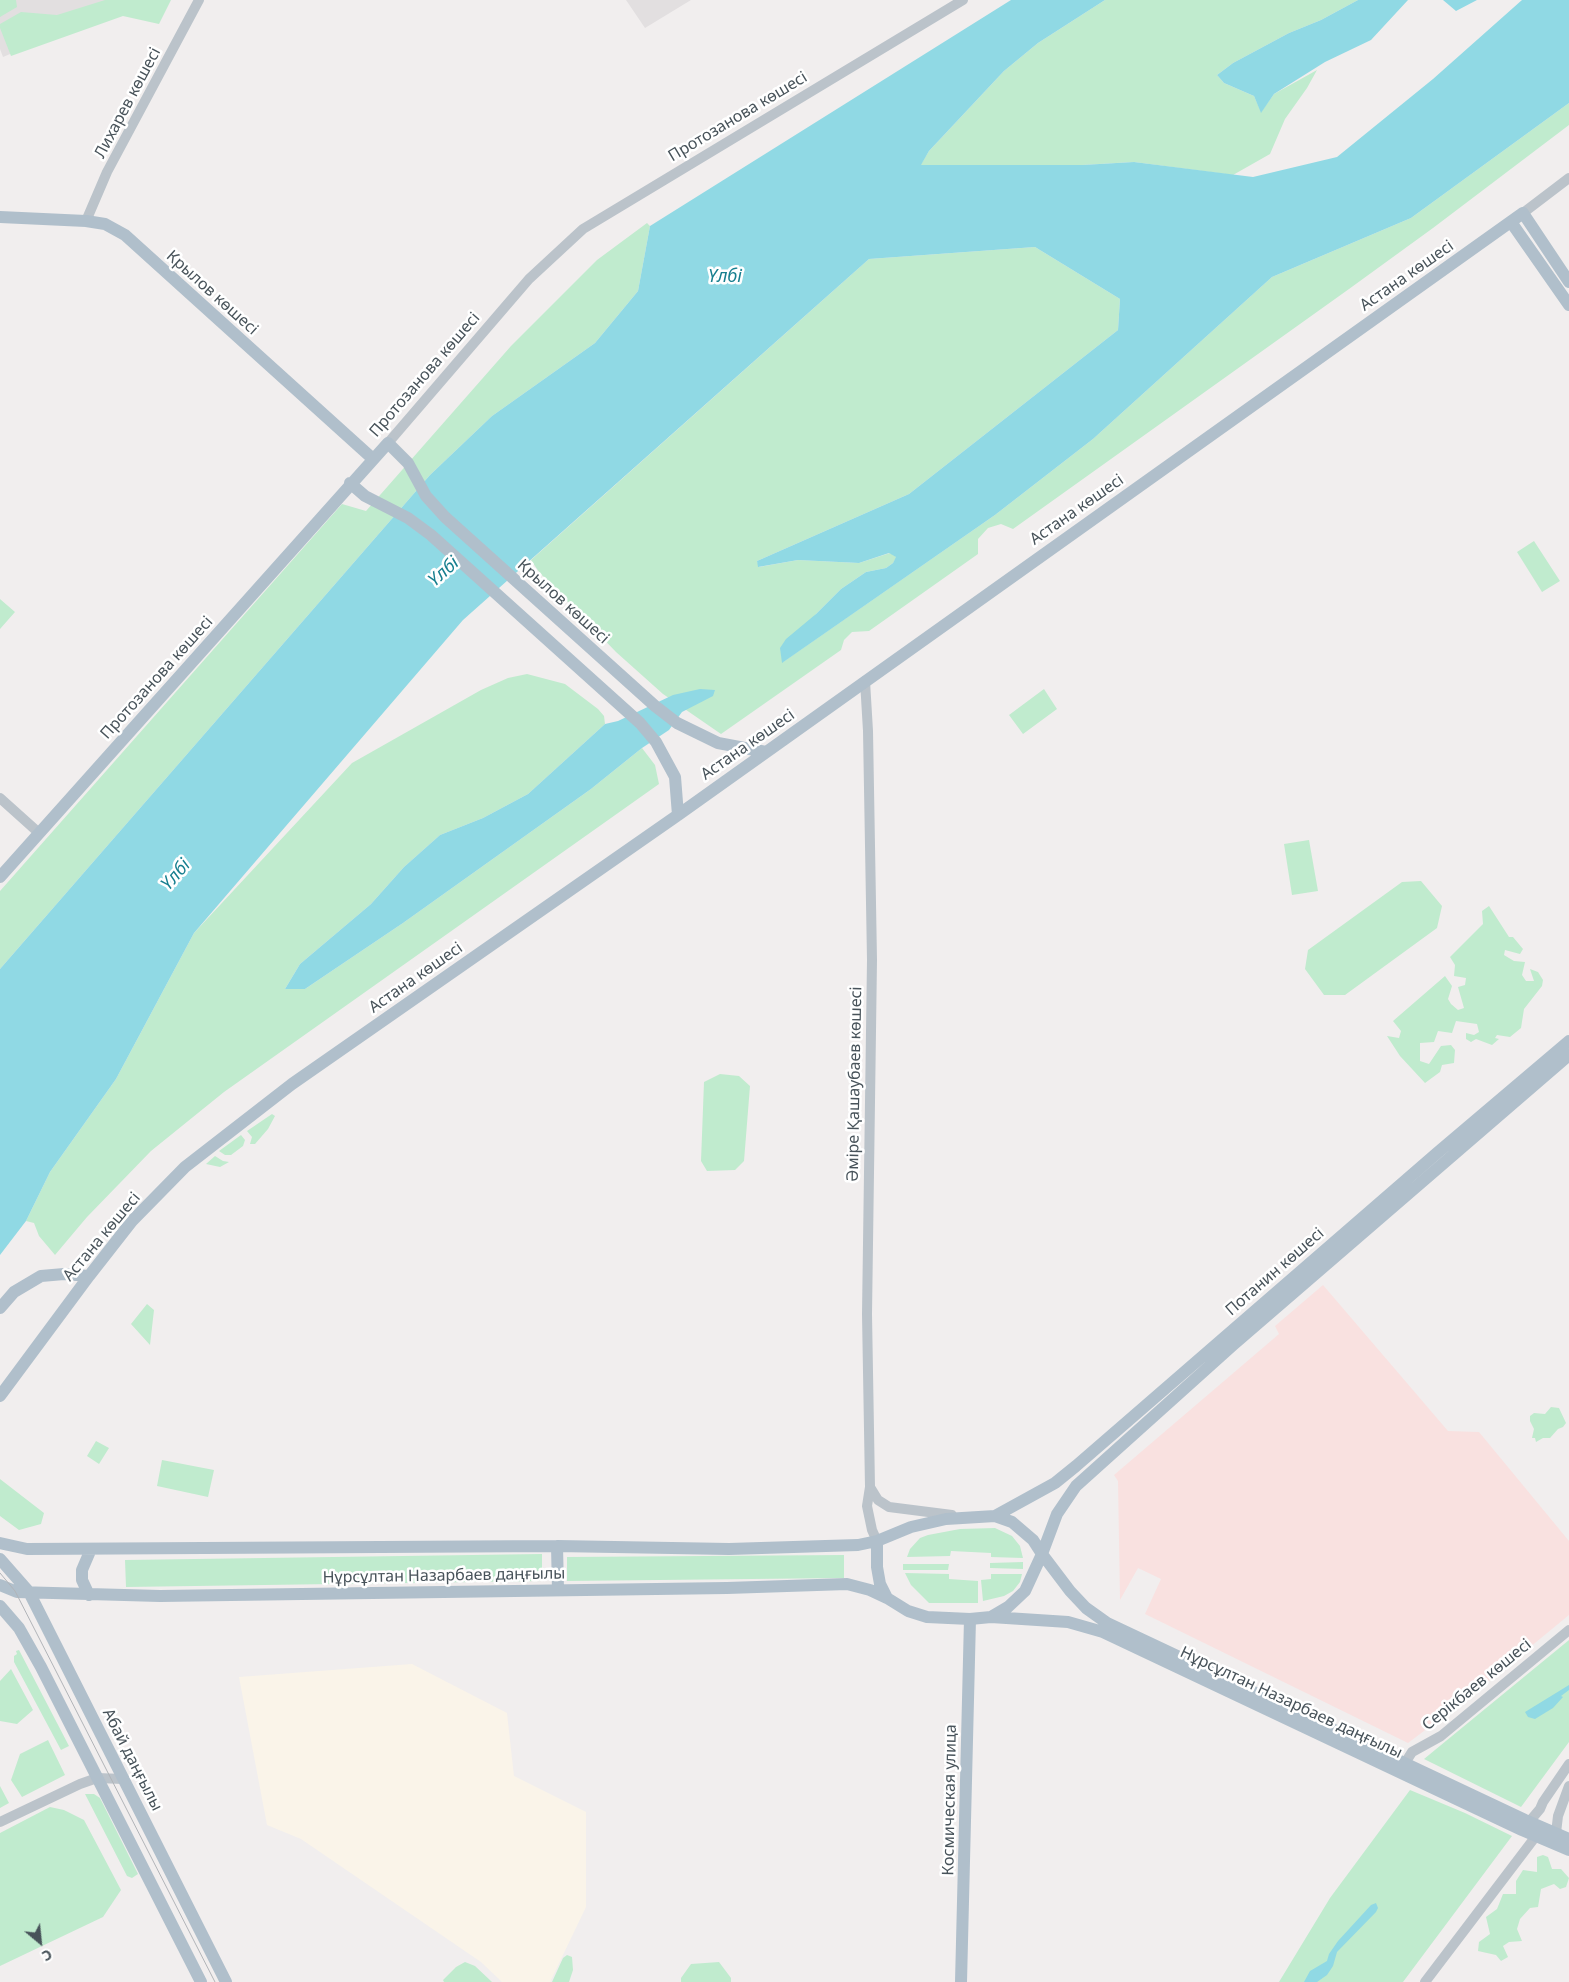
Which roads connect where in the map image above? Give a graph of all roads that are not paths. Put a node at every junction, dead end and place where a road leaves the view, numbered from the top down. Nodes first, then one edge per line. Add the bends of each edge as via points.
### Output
1 (199, 0) edge
2 (963, 0) edge
3 (1569, 178) edge
4 (1523, 213) junction
5 (0, 216) edge
6 (86, 221) junction
7 (1511, 222) junction
8 (1569, 282) edge
9 (1569, 304) edge
10 (388, 443) junction
11 (373, 459) junction
12 (350, 483) junction
13 (865, 681) junction
14 (766, 752) junction
15 (0, 798) edge
16 (678, 815) junction
17 (39, 833) junction
18 (0, 877) edge
19 (1569, 1042) edge
20 (1569, 1055) edge
21 (89, 1276) junction
22 (0, 1308) edge
23 (0, 1396) edge
24 (870, 1487) junction
25 (995, 1516) junction
26 (962, 1517) junction
27 (877, 1542) junction
28 (0, 1543) edge
29 (558, 1546) junction
30 (91, 1549) junction
31 (1042, 1554) junction
32 (0, 1559) edge
33 (0, 1585) edge
34 (558, 1590) junction
35 (29, 1592) junction
36 (89, 1595) junction
37 (887, 1598) junction
38 (0, 1606) edge
39 (991, 1617) junction
40 (970, 1619) junction
41 (1569, 1630) edge
42 (1405, 1763) junction
43 (1569, 1764) edge
44 (1414, 1773) junction
45 (97, 1778) junction
46 (123, 1779) junction
47 (1569, 1786) edge
48 (0, 1822) edge
49 (1525, 1824) junction
50 (1556, 1833) junction
51 (1536, 1836) junction
52 (1569, 1839) edge
53 (1569, 1850) edge
54 (201, 1982) edge
55 (226, 1982) edge
56 (961, 1982) edge
57 (1425, 1982) edge

1 - 6 street, Лихарев көшесі via 108,172
2 - 10 street, Протозанова көшесі via 583,229 529,280
3 - 4 street, Астана көшесі
4 - 7 main road, Астана көшесі
4 - 8 main road
5 - 6 main road, Крылов көшесі
6 - 11 main road, Крылов көшесі via 105,224 125,235
7 - 9 main road
7 - 13 main road, Астана көшесі
10 - 11 main road, Протозанова көшесі
10 - 14 main road, Крылов көшесі via 408,463 426,496 453,524 655,706 677,723 718,743
11 - 12 main road, Протозанова көшесі
12 - 16 main road via 371,500 408,518 431,535 633,717 656,742 675,777
12 - 17 main road, Протозанова көшесі
13 - 14 main road, Астана көшесі
13 - 24 street, Әміре Қашаубаев көшесі via 872,951 867,1314
14 - 16 main road, Астана көшесі
15 - 17 street
16 - 21 main road, Астана көшесі via 292,1084 190,1163 132,1221
17 - 18 main road, Протозанова көшесі
19 - 25 main road, Потанин көшесі via 1076,1466 1054,1483
20 - 31 main road, Потанин көшесі via 1076,1486 1057,1514
21 - 22 main road via 41,1276 14,1292
21 - 23 main road, Астана көшесі
24 - 26 street via 878,1500 889,1507
24 - 27 street, Әміре Қашаубаев көшесі via 867,1506
25 - 26 main road, Нұрсұлтан Назарбаев даңғылы
25 - 31 main road, Нұрсұлтан Назарбаев даңғылы via 1012,1522 1033,1540
26 - 27 main road, Нұрсұлтан Назарбаев даңғылы via 911,1527
27 - 29 main road, Нұрсұлтан Назарбаев даңғылы via 729,1549
27 - 37 main road via 880,1584
28 - 30 main road, Нұрсұлтан Назарбаев даңғылы via 27,1549
29 - 30 main road, Нұрсұлтан Назарбаев даңғылы
29 - 34 main road
30 - 36 main road via 82,1570 82,1580
31 - 39 main road, Нұрсұлтан Назарбаев даңғылы via 1025,1591
31 - 42 main road, Нұрсұлтан Назарбаев даңғылы via 1086,1608 1107,1623
32 - 35 main road, Абай даңғылы
33 - 35 main road, Нұрсұлтан Назарбаев даңғылы via 17,1592
34 - 36 main road, Нұрсұлтан Назарбаев даңғылы
34 - 37 main road, Нұрсұлтан Назарбаев даңғылы via 848,1584
35 - 36 main road, Нұрсұлтан Назарбаев даңғылы
35 - 46 main road, Абай даңғылы
37 - 40 main road, Нұрсұлтан Назарбаев даңғылы via 908,1611 927,1617
38 - 45 main road via 32,1650
39 - 40 main road, Нұрсұлтан Назарбаев даңғылы
39 - 44 main road, Нұрсұлтан Назарбаев даңғылы via 1068,1622 1103,1632
40 - 56 main road, Космическая улица
41 - 42 street, Серікбаев көшесі via 1441,1736 1412,1752
42 - 44 main road, Нұрсұлтан Назарбаев даңғылы
43 - 49 street via 1540,1809
44 - 49 main road, Нұрсұлтан Назарбаев даңғылы
45 - 46 street
45 - 48 street
45 - 54 main road
46 - 55 main road, Абай даңғылы
47 - 50 street via 1558,1816
49 - 50 main road, Нұрсұлтан Назарбаев даңғылы
49 - 51 main road, Нұрсұлтан Назарбаев даңғылы
50 - 52 main road, Нұрсұлтан Назарбаев даңғылы
51 - 53 main road, Нұрсұлтан Назарбаев даңғылы
51 - 57 street

